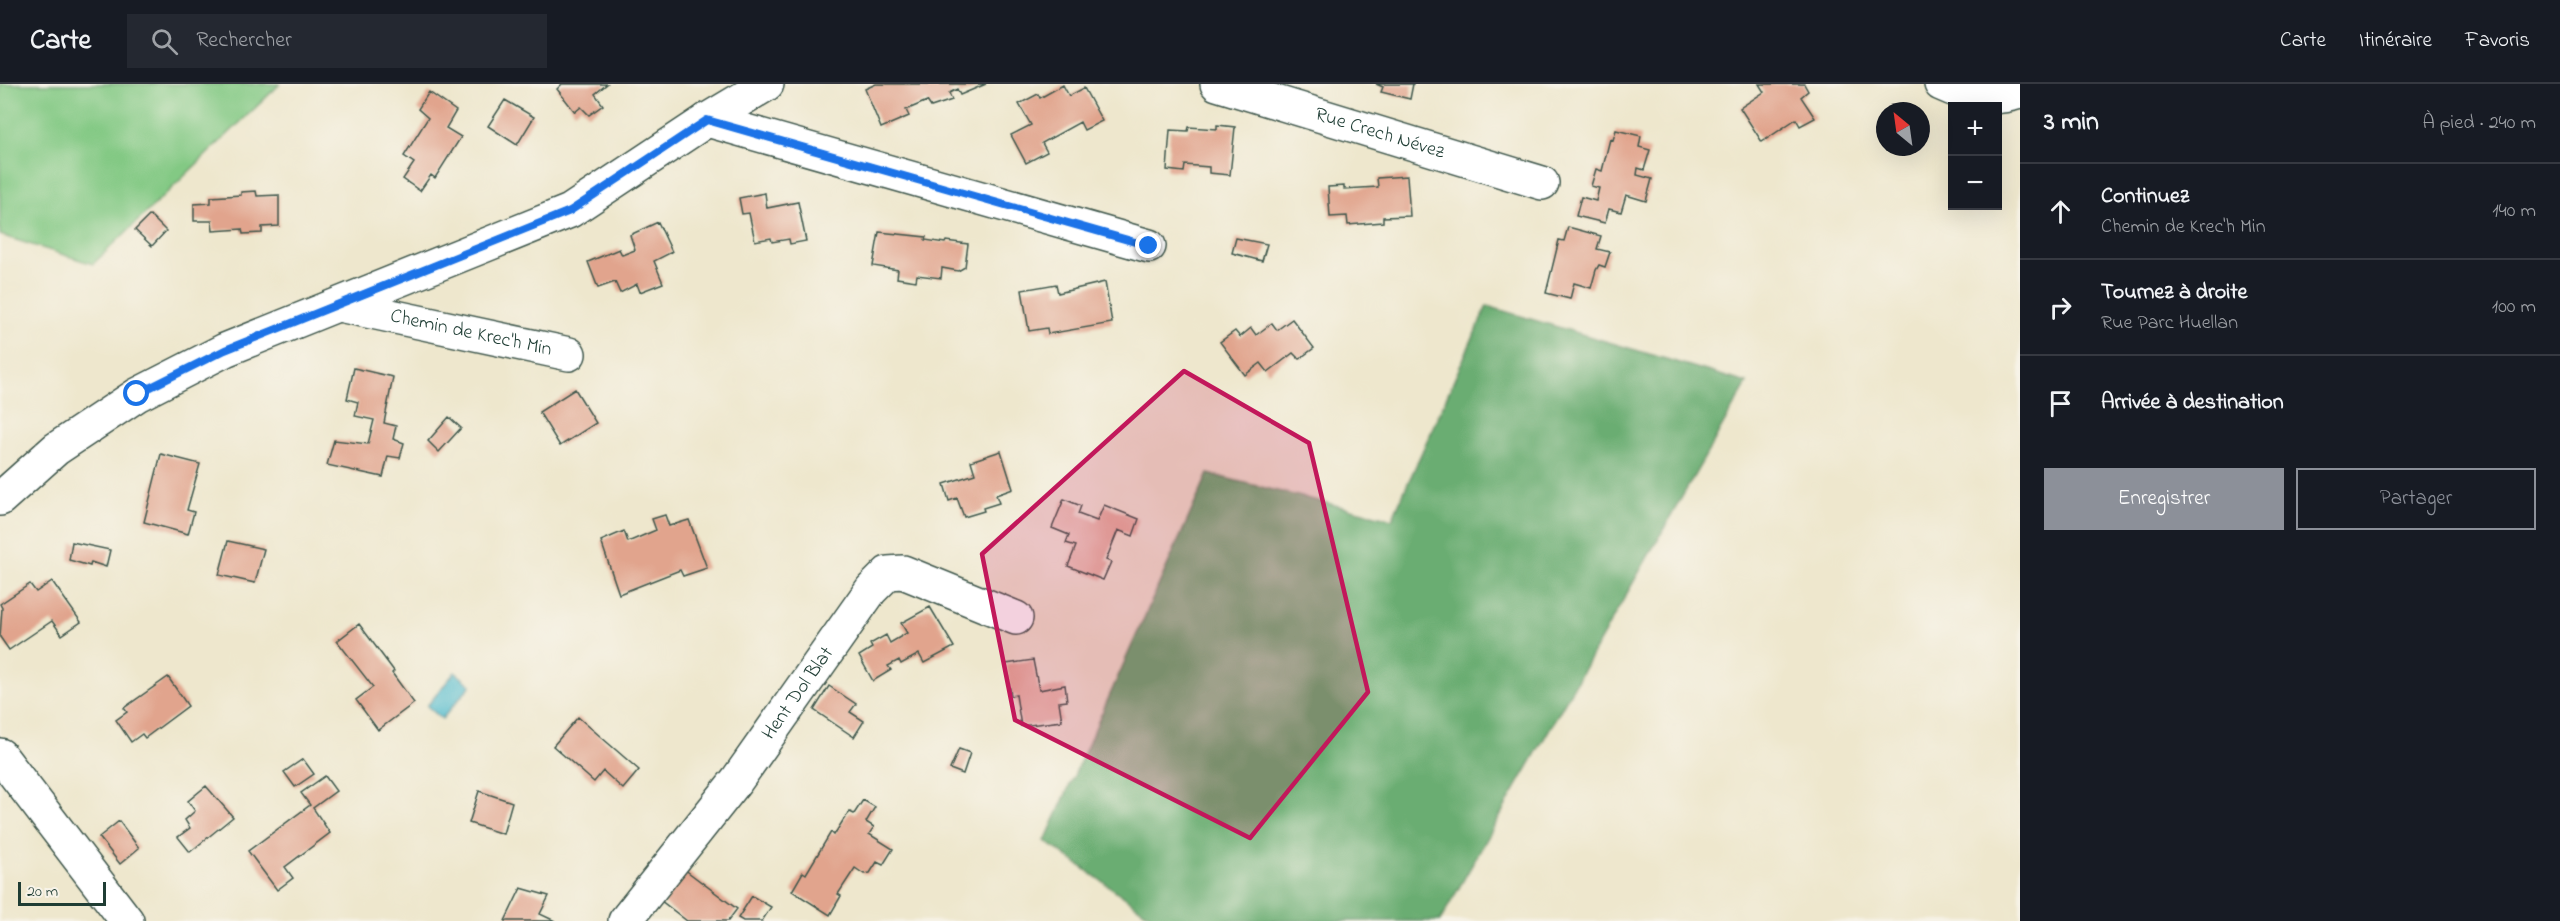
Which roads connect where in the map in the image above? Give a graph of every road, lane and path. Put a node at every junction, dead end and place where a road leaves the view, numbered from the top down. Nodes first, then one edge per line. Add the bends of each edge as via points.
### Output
1 (767, 84) edge
2 (1217, 84) edge
3 (1941, 84) edge
4 (2020, 92) edge
5 (707, 120) junction
6 (1542, 183) dead end
7 (1149, 246) dead end
8 (339, 305) junction
9 (569, 354) dead end
10 (0, 499) edge
11 (1016, 618) dead end
12 (0, 755) edge
13 (128, 921) edge
14 (625, 921) edge

1 - 5 street, Chemin de Krec'h Min
2 - 6 street, Rue Crech Névez
3 - 4 street via 1982,98
5 - 7 street
5 - 8 street, Chemin de Krec'h Min via 570,211
8 - 9 street, Chemin de Krec'h Min
8 - 10 street, Chemin de Krec'h Min via 225,350 137,394 56,449
11 - 14 street, Hent Dol Blat via 903,572 888,573 871,590 737,780
12 - 13 street

